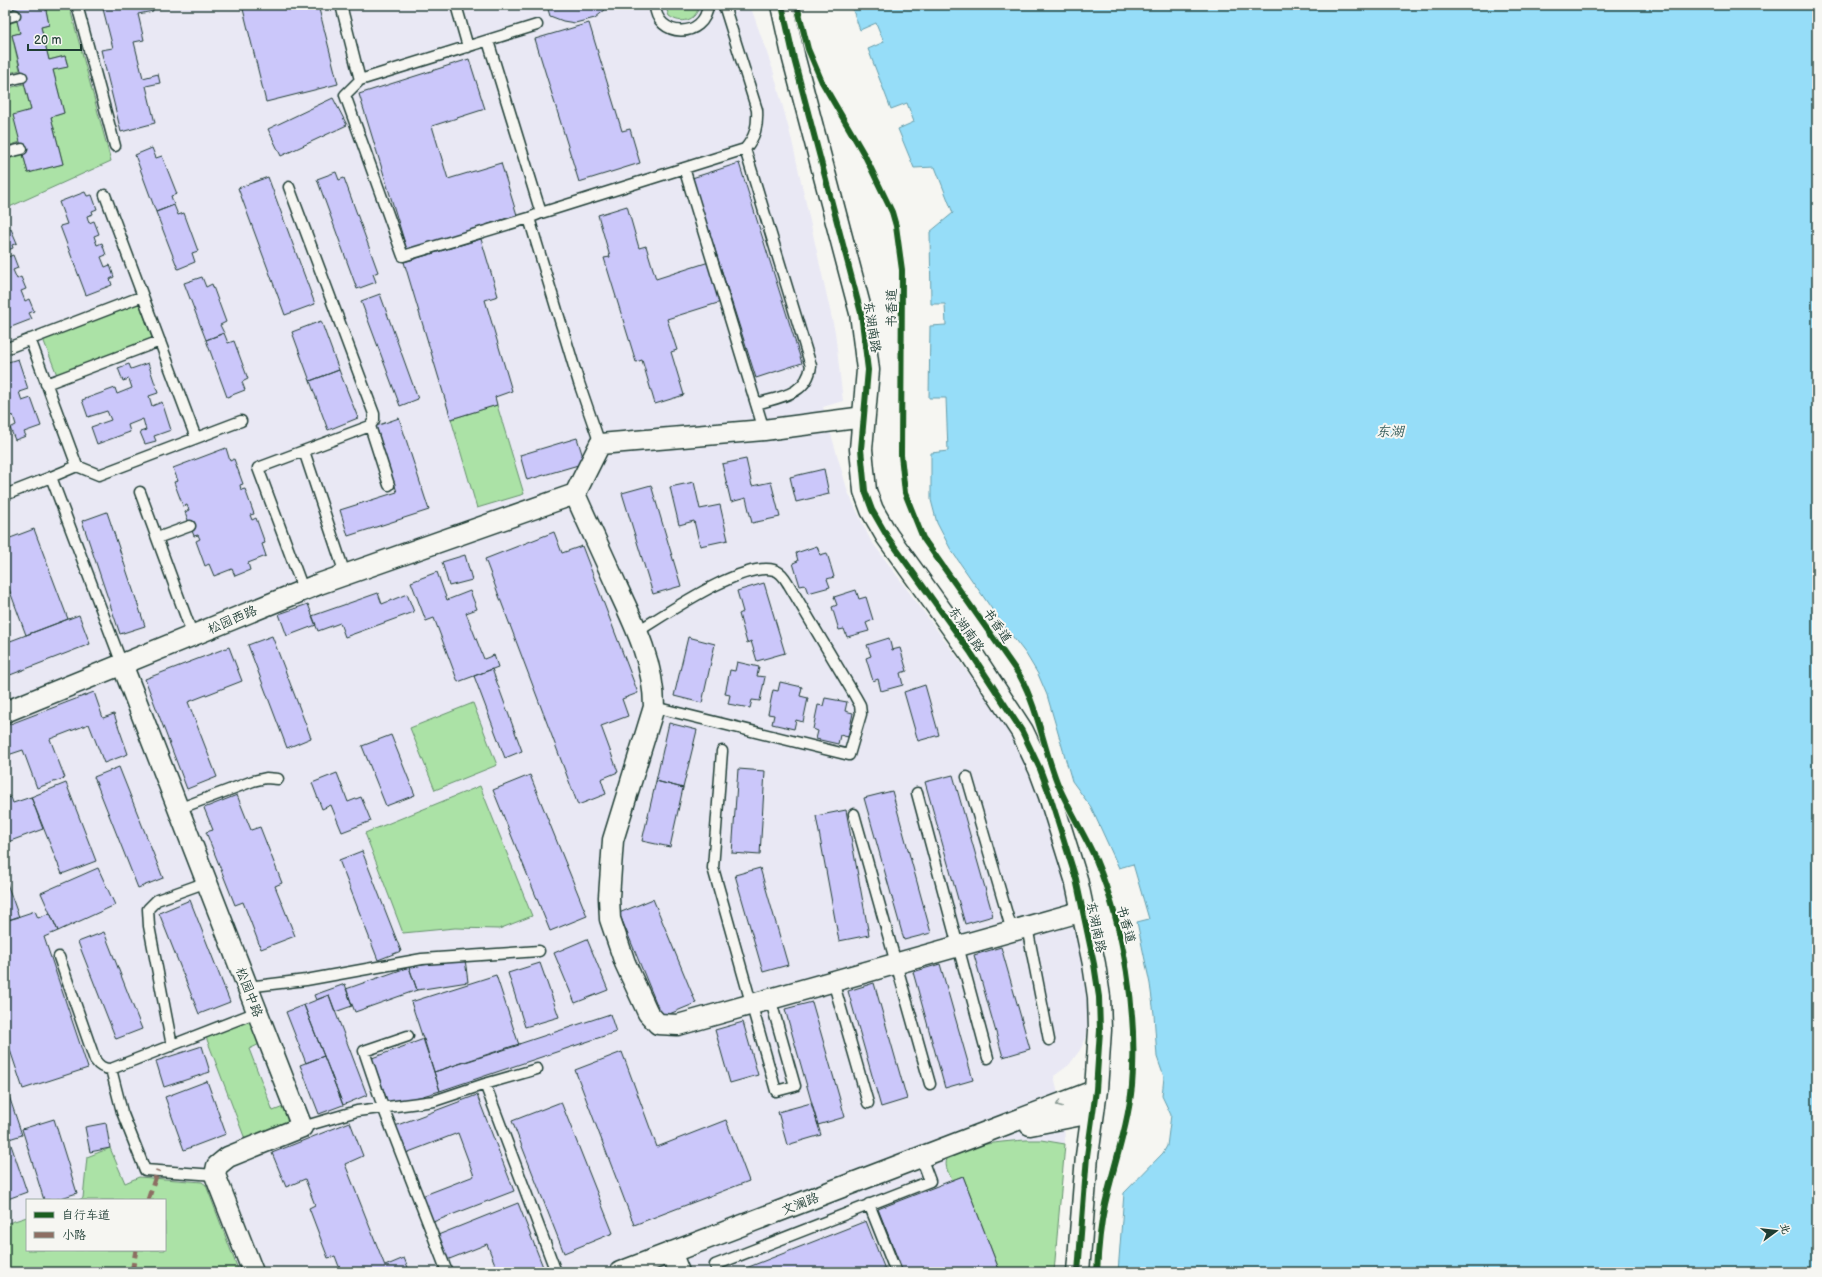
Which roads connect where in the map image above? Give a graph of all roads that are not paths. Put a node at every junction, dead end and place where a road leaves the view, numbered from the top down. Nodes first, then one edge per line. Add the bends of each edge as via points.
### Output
1 (77, 5) edge
2 (341, 5) edge
3 (456, 5) edge
4 (655, 5) edge
5 (708, 5) edge
6 (724, 5) edge
7 (782, 5) edge
8 (16, 16) dead end
9 (5, 18) edge
10 (537, 25) dead end
11 (488, 41) junction
12 (468, 47) junction
13 (22, 77) dead end
14 (360, 80) junction
15 (5, 81) edge
16 (115, 146) dead end
17 (22, 149) dead end
18 (746, 149) junction
19 (5, 153) edge
20 (684, 168) junction
21 (289, 186) dead end
22 (105, 196) dead end
23 (541, 213) junction
24 (529, 218) junction
25 (143, 296) junction
26 (30, 339) junction
27 (160, 341) junction
28 (5, 349) edge
29 (46, 384) junction
30 (756, 404) junction
31 (864, 417) junction
32 (241, 421) dead end
33 (370, 426) junction
34 (764, 430) junction
35 (196, 438) junction
36 (600, 444) junction
37 (304, 451) junction
38 (77, 466) junction
39 (51, 477) junction
40 (389, 485) dead end
41 (140, 492) dead end
42 (575, 494) junction
43 (5, 495) edge
44 (190, 526) dead end
45 (157, 538) junction
46 (345, 574) junction
47 (303, 590) junction
48 (638, 631) junction
49 (193, 636) junction
50 (122, 664) junction
51 (654, 707) junction
52 (5, 712) edge
53 (722, 751) dead end
54 (967, 777) dead end
55 (278, 779) dead end
56 (917, 793) dead end
57 (178, 809) junction
58 (854, 814) dead end
59 (207, 882) junction
60 (1083, 911) junction
61 (1019, 929) junction
62 (958, 945) junction
63 (539, 951) dead end
64 (59, 957) dead end
65 (896, 963) junction
66 (833, 981) junction
67 (247, 987) junction
68 (770, 998) junction
69 (751, 1004) junction
70 (257, 1012) junction
71 (408, 1036) dead end
72 (1050, 1040) dead end
73 (172, 1046) junction
74 (988, 1058) dead end
75 (111, 1069) junction
76 (537, 1069) dead end
77 (485, 1084) junction
78 (930, 1084) dead end
79 (1096, 1090) junction
80 (868, 1103) dead end
81 (383, 1107) junction
82 (1092, 1113) junction
83 (302, 1127) junction
84 (981, 1134) junction
85 (921, 1157) junction
86 (215, 1175) junction
87 (870, 1204) junction
88 (671, 1252) junction
89 (253, 1272) edge
90 (447, 1272) edge
91 (556, 1272) edge
92 (620, 1272) edge
93 (679, 1272) edge
94 (718, 1272) edge
95 (896, 1272) edge
96 (1078, 1272) edge

1 - 16 lane
2 - 14 lane
3 - 12 lane
4 - 5 lane via 663,24 680,31 697,26 704,19
6 - 18 lane via 757,110 754,136
7 - 31 street, 东湖南路 via 861,313 868,370
8 - 9 lane
10 - 11 lane
11 - 12 lane
11 - 23 lane
12 - 14 lane
13 - 15 lane
14 - 24 lane via 345,95 403,256
17 - 19 lane
18 - 20 lane
18 - 30 lane via 811,366 808,380 795,392
20 - 23 lane
20 - 30 lane
21 - 33 lane via 374,414
22 - 25 lane
23 - 24 lane
24 - 36 lane
25 - 26 lane
25 - 27 lane
26 - 28 lane
26 - 29 lane
27 - 29 lane
27 - 35 lane
29 - 38 lane
30 - 34 lane
31 - 34 street
31 - 60 street, 东湖南路 via 862,471 872,510 887,536 971,653 1022,731 1050,796 1076,879
32 - 35 lane
33 - 37 lane
33 - 40 lane
34 - 36 street
35 - 38 lane via 99,475
36 - 42 street
37 - 46 lane
37 - 47 lane via 258,468
38 - 39 lane
39 - 43 lane
39 - 50 lane
41 - 45 lane
42 - 46 street, 松园西路
42 - 48 street
44 - 45 lane
45 - 49 lane
46 - 47 street, 松园西路
47 - 49 street, 松园西路
48 - 51 street via 649,665 654,690
48 - 51 lane via 729,578 766,569 775,570 782,574 789,585 855,696 861,714 849,755
49 - 50 street, 松园西路
50 - 52 street, 松园西路
50 - 57 street, 松园中路
51 - 69 street via 613,840 610,919 625,963 648,1013 658,1024 678,1025
53 - 69 lane via 713,868
54 - 61 lane
55 - 57 lane via 253,781
56 - 62 lane
57 - 59 street, 松园中路
58 - 65 lane
59 - 67 street, 松园中路
59 - 73 lane via 157,900 148,909
60 - 61 street
60 - 79 street, 东湖南路 via 1099,997 1100,1030
61 - 62 street
61 - 72 lane
62 - 65 street
62 - 74 lane
63 - 67 lane via 422,959 306,980
64 - 75 lane via 95,1060 100,1067
65 - 66 street
65 - 78 lane
66 - 68 street
66 - 80 lane
67 - 70 street, 松园中路
68 - 69 street
68 - 69 lane via 795,1086 776,1091
70 - 73 lane
70 - 83 street, 松园中路
71 - 81 lane via 364,1051
73 - 75 lane
75 - 86 lane via 122,1112 145,1170
76 - 77 lane
77 - 81 lane via 434,1101
77 - 91 lane
79 - 82 street, 东湖南路
79 -> 84 street, 文澜路
81 - 83 lane via 349,1112
81 - 90 lane
82 - 84 street, 文澜路
82 - 96 street, 东湖南路
83 - 86 street via 228,1157 217,1166
84 - 85 street, 文澜路
85 - 87 lane via 930,1181
85 - 88 street, 文澜路
86 - 89 street
87 - 94 lane via 715,1265
87 - 95 lane
88 - 92 street, 文澜路
88 - 93 street

